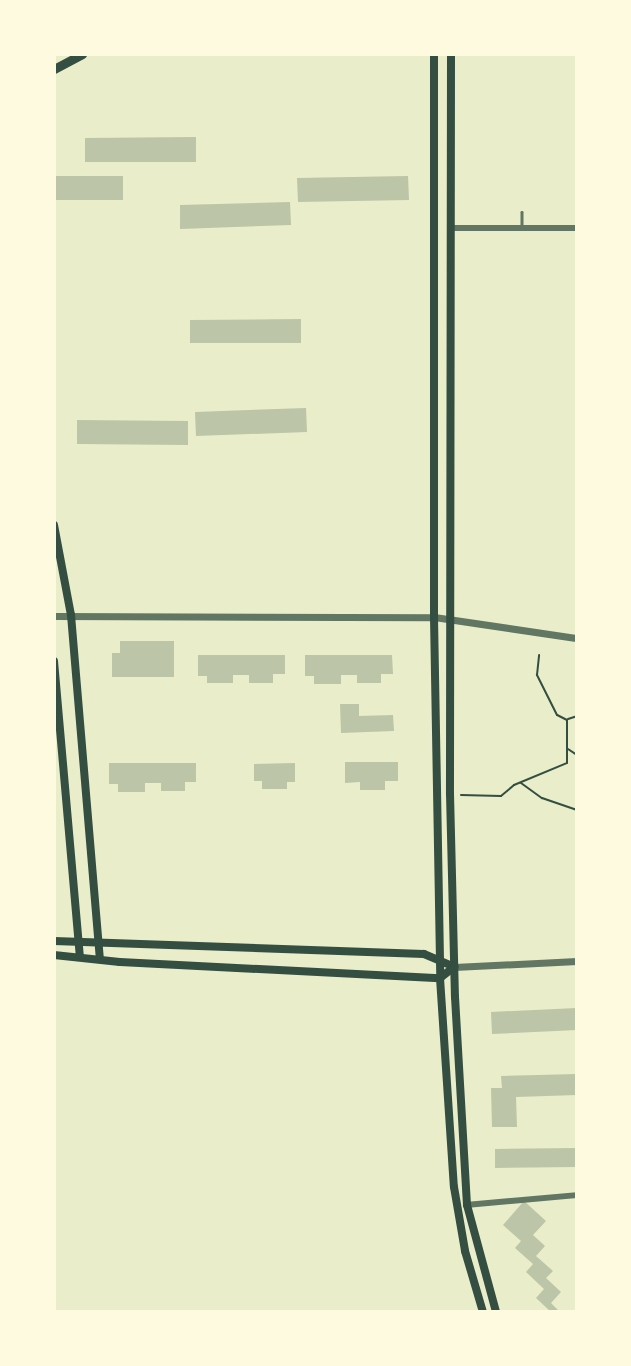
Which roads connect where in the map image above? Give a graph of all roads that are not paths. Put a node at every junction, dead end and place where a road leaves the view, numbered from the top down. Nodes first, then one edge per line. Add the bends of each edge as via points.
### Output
1 (82, 54) edge
2 (434, 54) edge
3 (451, 54) edge
4 (54, 69) edge
5 (522, 212) dead end
6 (451, 228) junction
7 (522, 228) junction
8 (577, 228) edge
9 (54, 525) edge
10 (71, 615) junction
11 (54, 616) edge
12 (434, 617) junction
13 (450, 619) junction
14 (577, 638) edge
15 (54, 661) edge
16 (54, 941) edge
17 (80, 942) junction
18 (99, 944) junction
19 (54, 955) edge
20 (80, 957) junction
21 (440, 958) junction
22 (100, 960) junction
23 (577, 961) edge
24 (454, 967) junction
25 (440, 978) junction
26 (577, 1195) edge
27 (457, 1205) junction
28 (467, 1205) junction
29 (483, 1312) edge
30 (496, 1312) edge

1 - 4 main road
2 - 12 main road
3 - 6 main road
5 - 7 lane
6 - 7 street
6 - 13 main road
7 - 8 street
9 - 10 main road
10 - 11 street
10 - 12 street
10 - 18 main road
12 - 13 street
12 - 21 main road
13 - 14 street
13 - 24 main road
15 - 17 main road
16 - 17 main road
17 - 18 main road
17 - 20 main road
18 - 21 main road
18 - 22 main road
19 - 20 main road
20 - 22 main road
21 - 24 main road
21 - 25 main road
22 - 25 main road
23 - 24 street
24 - 25 main road
24 - 28 main road
25 - 27 main road
26 - 28 street
27 - 28 street
27 - 29 main road
28 - 30 main road

